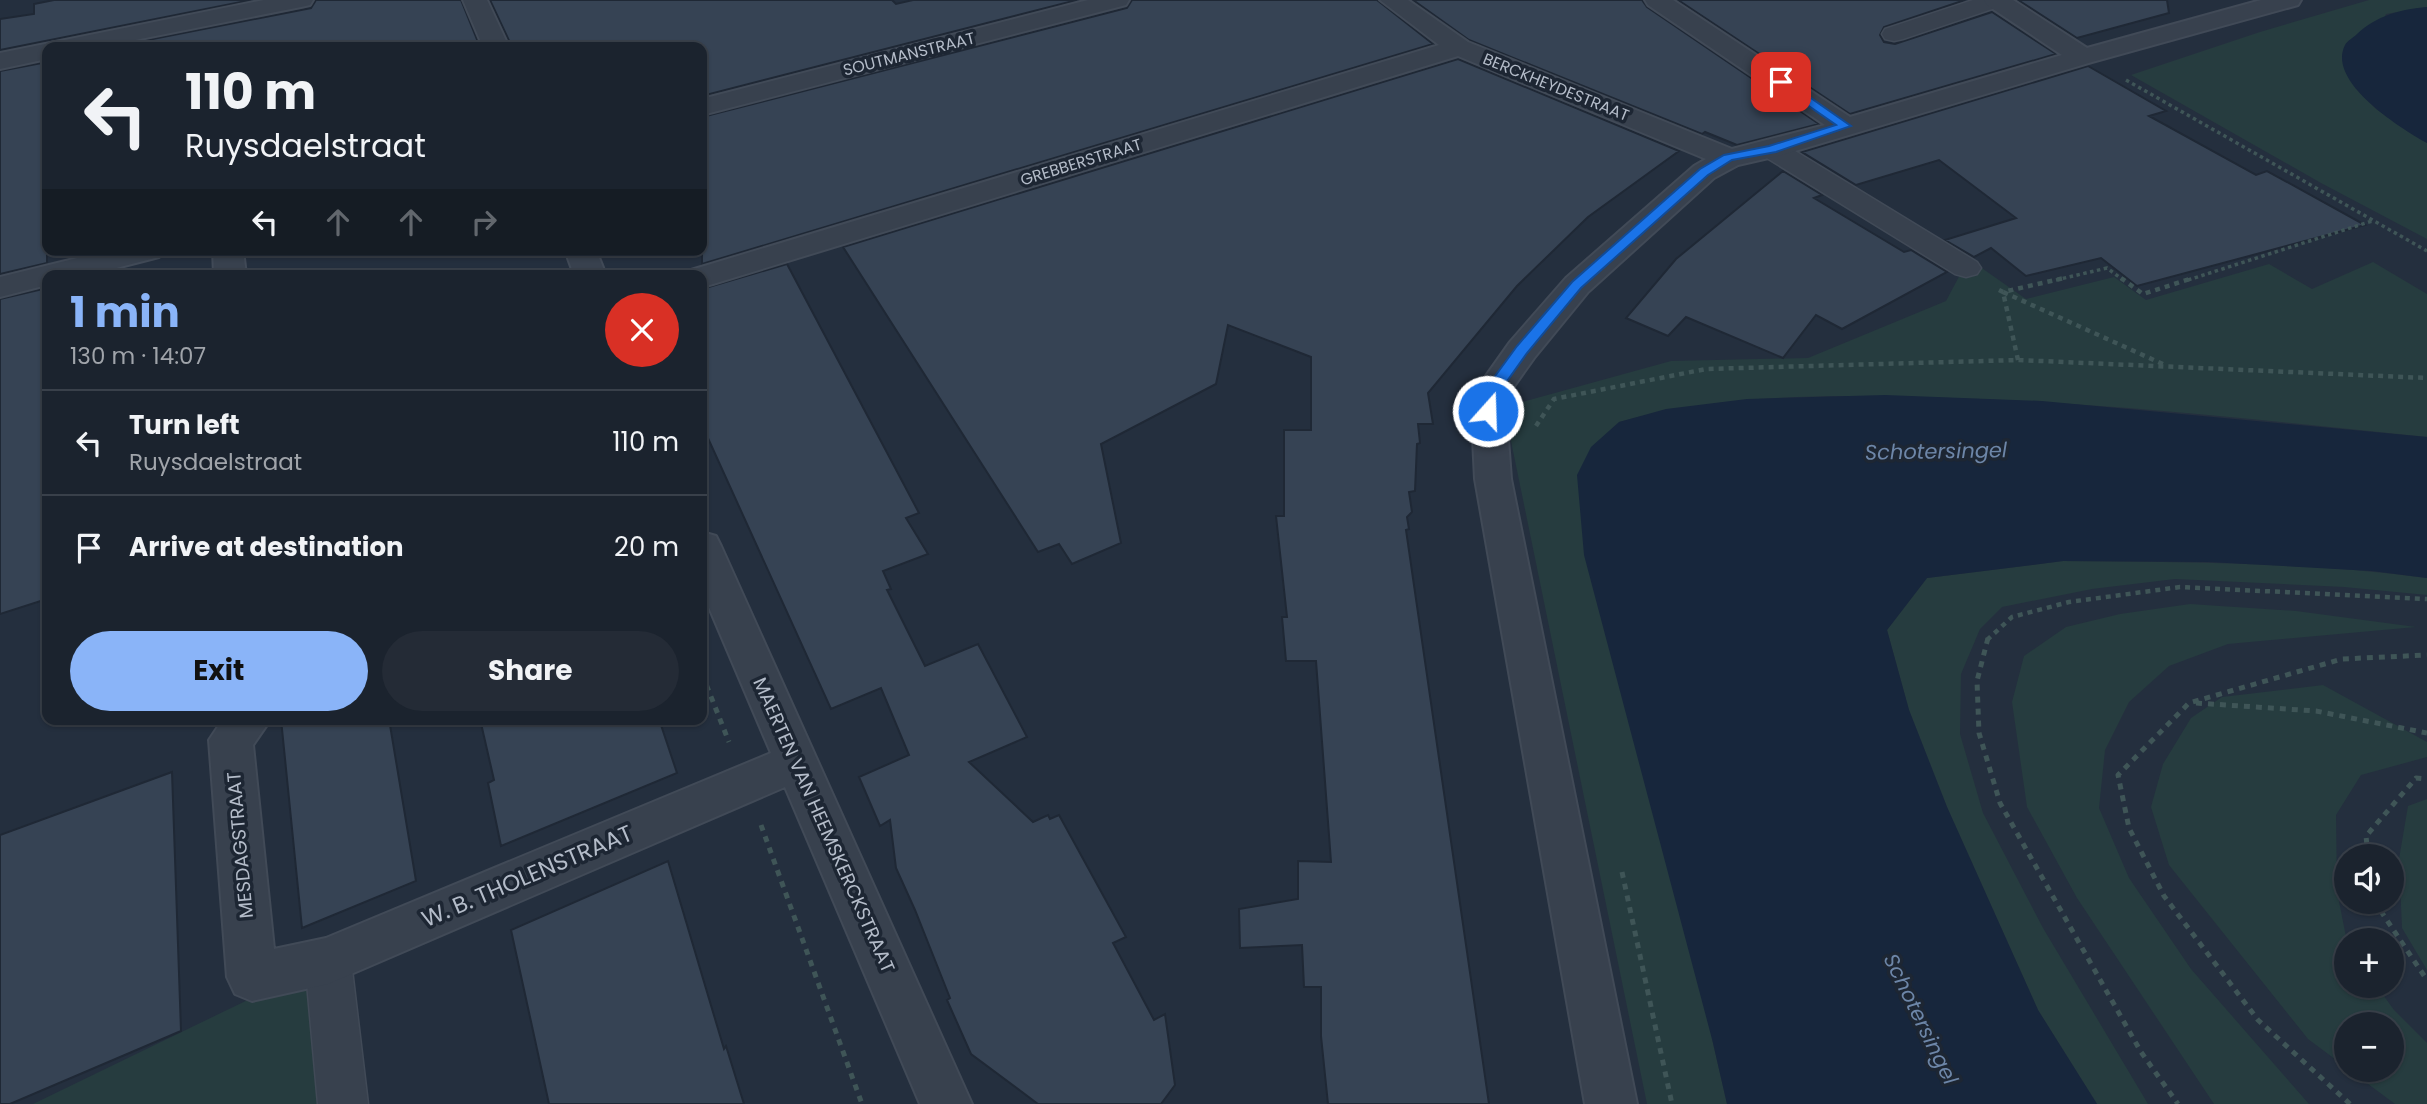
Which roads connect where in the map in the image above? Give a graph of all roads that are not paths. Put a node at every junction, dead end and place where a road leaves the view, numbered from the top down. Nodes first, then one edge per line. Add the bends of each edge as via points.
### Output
1 (301, 0) edge
2 (475, 0) edge
3 (1117, 0) edge
4 (1392, 0) edge
5 (1657, 0) edge
6 (1996, 0) edge
7 (2290, 0) edge
8 (1894, 34) dead end
9 (78, 42) edge
10 (494, 42) edge
11 (1459, 47) junction
12 (42, 52) edge
13 (2082, 57) junction
14 (0, 61) edge
15 (707, 106) edge
16 (1845, 126) junction
17 (1772, 149) junction
18 (1729, 158) junction
19 (124, 256) edge
20 (1966, 268) dead end
21 (68, 270) edge
22 (707, 275) edge
23 (42, 276) edge
24 (0, 287) edge
25 (707, 557) edge
26 (245, 725) edge
27 (797, 762) junction
28 (328, 961) junction
29 (252, 978) joint
30 (344, 1104) edge
31 (946, 1104) edge
32 (1611, 1104) edge

1 - 9 street via 143,20
2 - 10 street
3 - 15 street, SOUTMANSTRAAT
4 - 11 street, BERCKHEYDESTRAAT
5 - 16 street
6 - 8 street
6 - 13 street
7 - 13 street
11 - 18 street, BERCKHEYDESTRAAT
11 - 22 street, GREBBERSTRAAT
12 - 14 street
13 - 16 street
16 - 17 street
17 - 18 street
17 - 20 street
18 - 32 street via 1704,172 1577,285 1488,398 1493,479
19 - 21 street
23 - 24 street
25 - 27 street, MAERTEN VAN HEEMSKERCKSTRAAT
26 - 29 street, MESDAGSTRAAT via 231,740
27 - 28 street, W. B. THOLENSTRAAT
27 - 31 street, MAERTEN VAN HEEMSKERCKSTRAAT
28 - 29 street, W. B. THOLENSTRAAT
28 - 30 street

